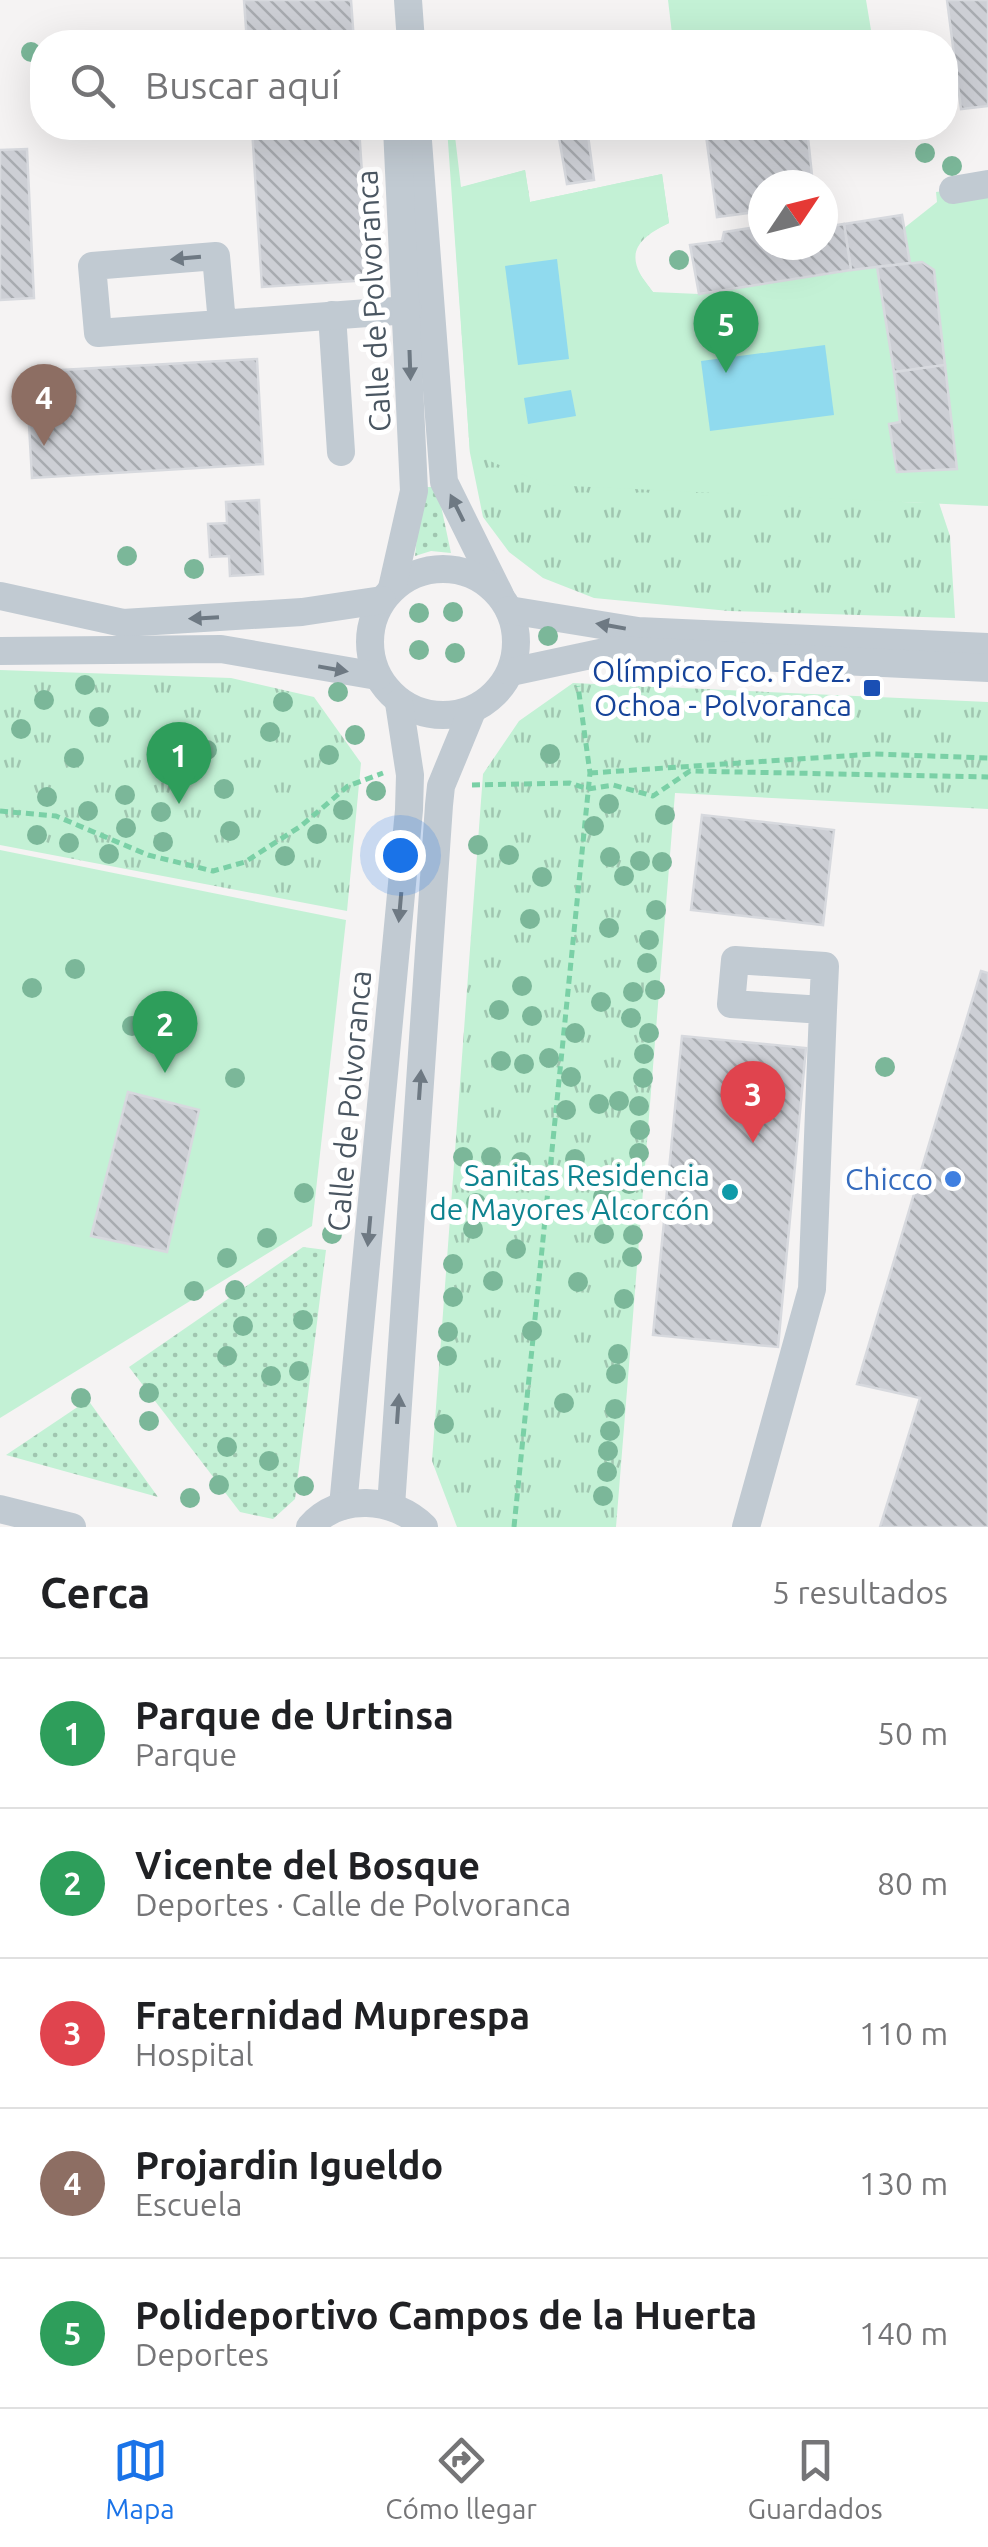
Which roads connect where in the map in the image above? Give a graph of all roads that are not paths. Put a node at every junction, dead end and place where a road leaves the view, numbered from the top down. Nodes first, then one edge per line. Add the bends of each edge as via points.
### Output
1 (390, 0) edge
2 (408, 0) edge
3 (391, 30) edge
4 (410, 30) edge
5 (398, 140) edge
6 (418, 140) edge
7 (988, 184) edge
8 (953, 190) dead end
9 (408, 310) junction
10 (332, 316) junction
11 (222, 322) junction
12 (341, 452) dead end
13 (387, 594) junction
14 (0, 596) edge
15 (505, 602) junction
16 (988, 647) edge
17 (0, 651) edge
18 (988, 668) edge
19 (510, 672) junction
20 (377, 676) junction
21 (400, 703) junction
22 (472, 711) junction
23 (824, 1010) dead end
24 (343, 1506) junction
25 (391, 1506) junction
26 (0, 1509) edge
27 (67, 1526) edge
28 (310, 1527) edge
29 (424, 1527) edge
30 (746, 1527) edge

1 - 3 street
2 - 4 street
5 - 9 street, Calle de Polvoranca
15 -> 6 street, Calle de Polvoranca via 444,482
7 - 8 street
9 - 10 street
9 -> 13 street, Calle de Polvoranca via 414,491
10 - 11 street
10 - 12 street
11 -> 11 street via 216,256 92,266 98,333
13 -> 14 street via 302,612 123,623
13 - 15 street via 432,568 481,579
13 - 20 street via 369,633
16 -> 15 street via 638,631
15 - 19 street via 516,634
17 -> 20 street via 221,649
18 - 19 street via 614,650
19 - 22 street via 493,697
20 - 21 street
21 - 22 street via 436,716
21 -> 24 street, Calle de Polvoranca via 410,776 407,830
25 -> 22 street via 441,786
23 - 30 street via 812,1289
24 - 25 street
24 - 28 street
25 - 29 street
26 - 27 street

